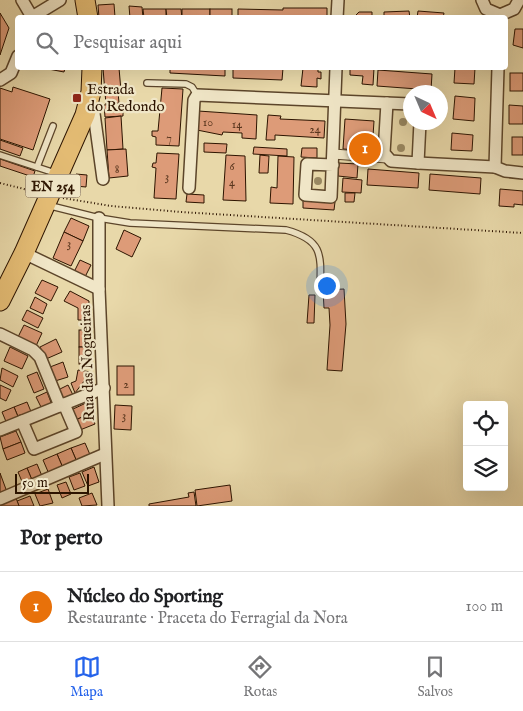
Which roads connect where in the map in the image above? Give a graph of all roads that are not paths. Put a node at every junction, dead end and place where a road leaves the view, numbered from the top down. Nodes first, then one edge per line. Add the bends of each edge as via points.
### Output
1 (22, 0) edge
2 (60, 0) edge
3 (85, 0) edge
4 (338, 0) edge
5 (482, 0) edge
6 (520, 5) edge
7 (31, 15) edge
8 (35, 15) edge
9 (88, 15) edge
10 (337, 15) edge
11 (498, 15) edge
12 (502, 15) edge
13 (15, 63) edge
14 (92, 70) edge
15 (336, 70) edge
16 (498, 70) edge
17 (0, 80) edge
18 (148, 83) dead end
19 (91, 92) junction
20 (197, 94) junction
21 (335, 102) junction
22 (386, 103) junction
23 (403, 104) edge
24 (53, 126) dead end
25 (420, 130) edge
26 (0, 155) edge
27 (387, 158) junction
28 (333, 160) joint
29 (418, 163) junction
30 (495, 167) junction
31 (37, 168) junction
32 (523, 173) edge
33 (58, 174) junction
34 (103, 179) dead end
35 (189, 188) dead end
36 (49, 198) junction
37 (99, 218) junction
38 (24, 253) junction
39 (99, 290) junction
40 (320, 290) dead end
41 (0, 301) edge
42 (0, 334) edge
43 (104, 388) junction
44 (62, 405) junction
45 (22, 421) junction
46 (0, 430) edge
47 (105, 454) junction
48 (0, 499) edge
49 (108, 506) edge

1 - 7 street
2 - 8 street
3 - 9 main road
4 - 10 street
5 - 11 street via 486,9
6 - 12 street
13 - 17 street via 11,73
14 - 19 main road, EN 254
15 - 21 street
16 - 30 street
18 - 20 lane via 186,84
19 - 33 main road, EN 254 via 82,123
19 - 34 street
20 - 21 street
20 - 35 street
21 - 22 street
21 - 28 street
22 - 23 street
22 - 27 street via 384,154
24 - 31 lane
25 - 29 street
26 - 31 lane
27 - 28 street
27 - 29 street
29 - 30 street
30 - 32 street
31 - 33 lane
33 - 36 main road, EN 254
36 - 37 lane
36 - 38 main road, EN 254
37 - 39 street, Rua das Nogueiras
37 - 40 lane via 130,223 286,230 301,234 310,239 321,257
38 - 39 street
38 - 41 main road, EN 254
39 - 43 street, Rua das Nogueiras
42 - 44 street via 33,350 40,357
43 - 44 street
43 - 47 street, Rua das Nogueiras
44 - 45 street
44 - 45 street via 76,432 34,449
45 - 46 street
47 - 48 street
47 - 49 street, Rua das Nogueiras

